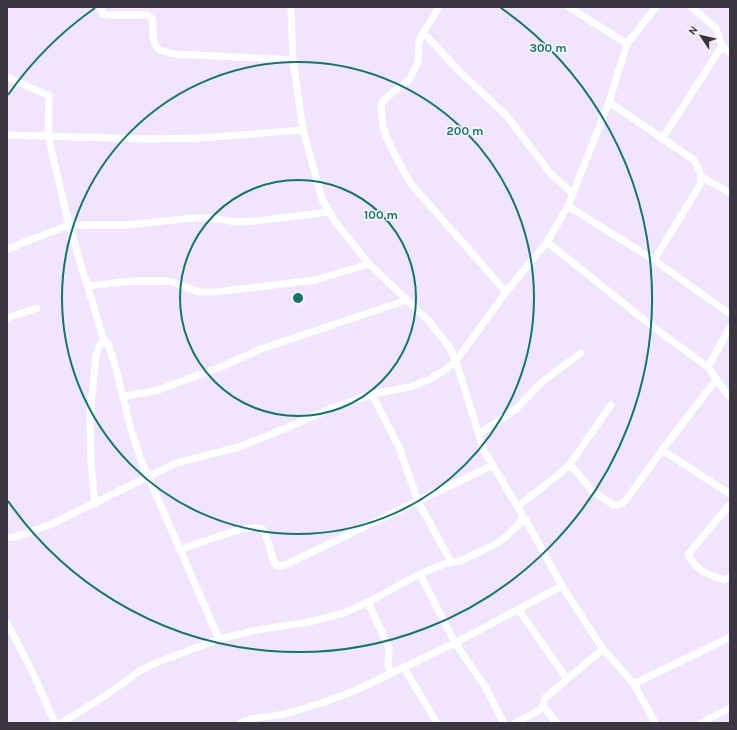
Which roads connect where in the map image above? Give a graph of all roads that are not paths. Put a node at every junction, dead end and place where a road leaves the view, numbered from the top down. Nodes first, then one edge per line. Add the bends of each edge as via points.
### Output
1 (100, 7) edge
2 (292, 7) edge
3 (440, 7) edge
4 (569, 7) edge
5 (656, 7) edge
6 (691, 7) edge
7 (424, 33) junction
8 (627, 44) junction
9 (722, 46) junction
10 (730, 53) edge
11 (293, 60) junction
12 (7, 77) edge
13 (609, 102) junction
14 (303, 130) junction
15 (7, 135) edge
16 (48, 136) junction
17 (662, 139) junction
18 (702, 177) junction
19 (572, 192) junction
20 (730, 193) edge
21 (568, 206) junction
22 (329, 212) junction
23 (69, 225) junction
24 (547, 242) junction
25 (7, 249) edge
26 (654, 260) junction
27 (369, 264) junction
28 (88, 286) junction
29 (506, 292) junction
30 (407, 300) junction
31 (37, 308) dead end
32 (730, 314) edge
33 (7, 318) edge
34 (730, 328) edge
35 (104, 341) junction
36 (581, 353) dead end
37 (456, 360) junction
38 (708, 367) junction
39 (716, 380) junction
40 (372, 394) junction
41 (123, 396) junction
42 (730, 397) edge
43 (611, 406) dead end
44 (479, 434) junction
45 (662, 450) junction
46 (570, 464) junction
47 (493, 465) junction
48 (148, 477) junction
49 (730, 494) edge
50 (418, 501) junction
51 (96, 504) junction
52 (730, 504) edge
53 (518, 506) junction
54 (524, 517) junction
55 (7, 538) edge
56 (179, 550) junction
57 (451, 562) junction
58 (420, 574) junction
59 (730, 577) edge
60 (562, 586) junction
61 (368, 602) junction
62 (518, 610) junction
63 (7, 623) edge
64 (730, 637) edge
65 (218, 639) junction
66 (455, 644) junction
67 (603, 649) junction
68 (404, 668) junction
69 (392, 674) junction
70 (567, 680) junction
71 (634, 684) junction
72 (543, 706) junction
73 (730, 708) edge
74 (55, 723) edge
75 (61, 723) edge
76 (240, 723) edge
77 (437, 723) edge
78 (504, 723) edge
79 (515, 723) edge
80 (556, 723) edge
81 (655, 723) edge
82 (701, 723) edge

1 - 11 street via 106,15 148,15 153,20 153,39 159,49 175,54
2 - 11 street
3 - 7 street
4 - 8 street
5 - 8 street
6 - 9 street via 716,28
7 - 19 street via 460,72 507,116 550,173
7 - 29 street via 419,43 418,62 409,80 383,101 383,128 412,185
8 - 13 street
9 - 10 street
9 - 17 street
11 - 14 street
12 - 16 street via 49,96
13 - 17 street
13 - 19 street
14 - 16 street via 200,138
14 - 22 street via 322,199
15 - 16 street
16 - 23 street
17 - 18 street via 694,160
18 - 20 street
18 - 26 street
19 - 21 street
21 - 24 street
21 - 26 street
22 - 23 street via 238,222 192,218 127,226
22 - 27 street
23 - 25 street
23 - 28 street
24 - 29 street
24 - 38 street via 653,327
26 - 32 street
27 - 28 street via 315,280 216,292 199,292 169,281 131,281
27 - 30 street
28 - 35 street
29 - 37 street
30 - 37 street via 429,321
30 - 41 street via 261,349 162,389
31 - 33 street
34 - 38 street
35 - 41 street via 108,344
35 - 51 street via 96,355 90,415 91,462
36 - 44 street via 543,381 516,409
37 - 40 street via 430,379 410,387
37 - 44 street
38 - 39 street
39 - 42 street
39 - 45 street
40 - 48 street via 239,447 176,463
40 - 50 street via 399,447
41 - 48 street via 130,426
43 - 46 street
44 - 47 street via 484,451
45 - 46 street via 621,504 614,505 592,491
45 - 49 street
46 - 53 street
47 - 50 street
47 - 53 street
48 - 51 street
48 - 56 street
50 - 56 street via 283,565 275,564 264,533 258,527 239,530
50 - 57 street
51 - 55 street via 52,524
52 - 59 street via 688,554 694,565 705,574 725,580
53 - 54 street
54 - 57 street via 507,536 494,545 460,561
54 - 60 street
56 - 65 street
57 - 58 street
58 - 61 street
58 - 66 street
60 - 62 street
60 - 67 street
61 - 65 street via 344,613 316,620
61 - 69 street via 389,648 388,665
62 - 66 street
62 - 70 street
63 - 74 street
64 - 71 street
65 - 75 street via 140,671
66 - 68 street
66 - 78 street via 484,685
67 - 70 street
67 - 71 street
68 - 69 street
68 - 77 street
69 - 76 street via 322,703
70 - 72 street via 546,698
71 - 81 street
72 - 79 street
72 - 80 street
73 - 82 street

